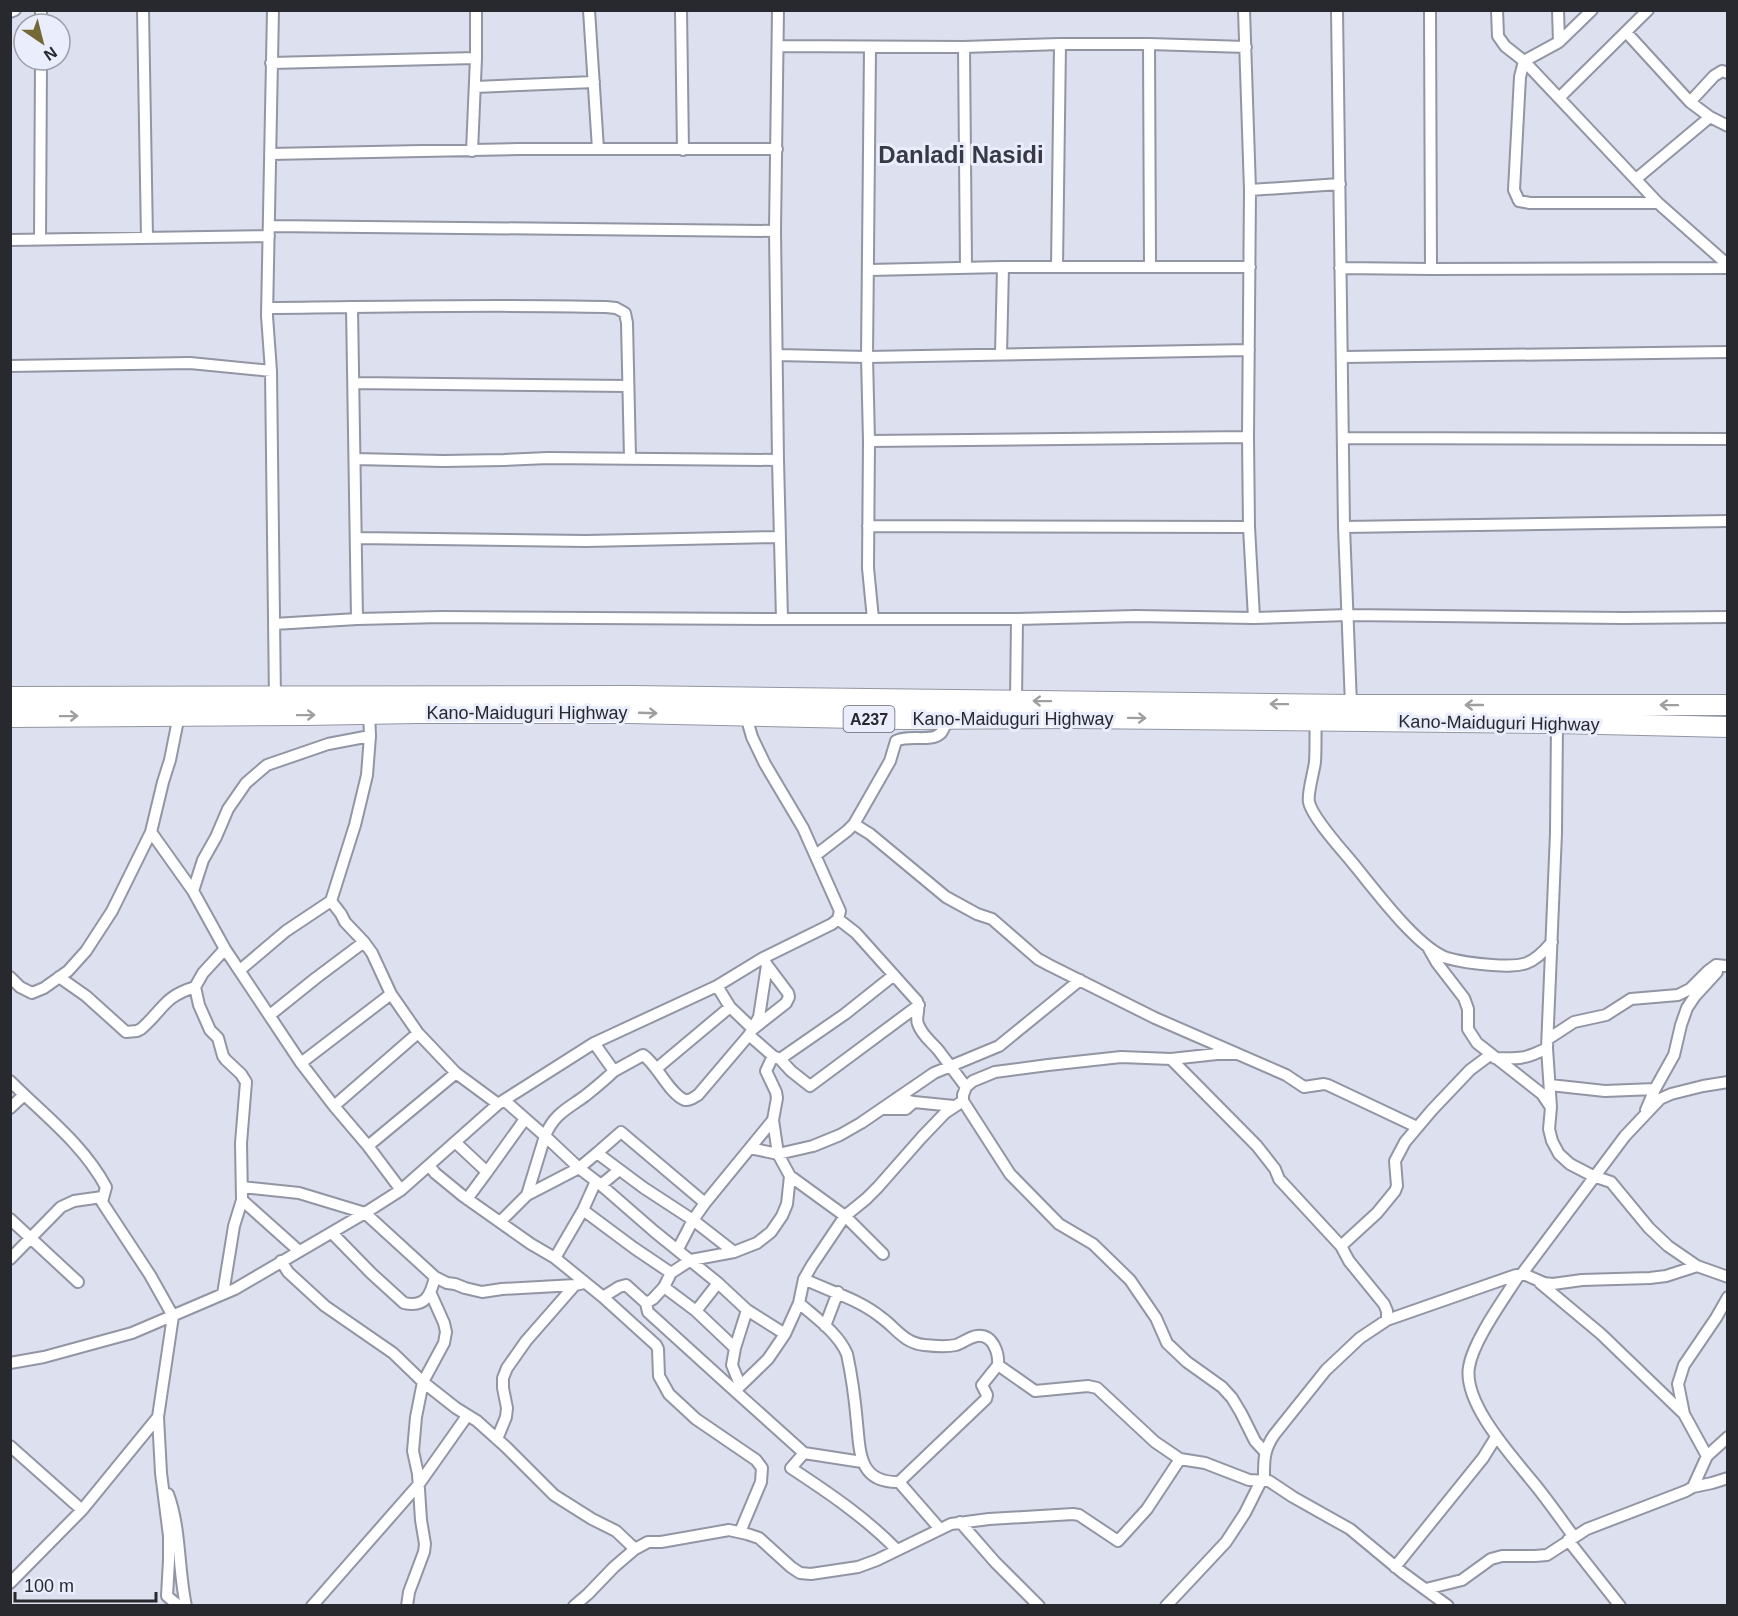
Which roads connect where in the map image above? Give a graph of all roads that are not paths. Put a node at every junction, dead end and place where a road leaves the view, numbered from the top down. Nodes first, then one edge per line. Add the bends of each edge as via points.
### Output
1 (15, 10) edge
2 (143, 10) edge
3 (273, 10) edge
4 (476, 10) edge
5 (589, 10) edge
6 (681, 10) edge
7 (778, 10) edge
8 (1245, 10) edge
9 (1337, 10) edge
10 (1430, 10) edge
11 (1497, 10) edge
12 (1558, 10) edge
13 (1592, 10) edge
14 (1648, 10) edge
15 (10, 12) edge
16 (1626, 32) junction
17 (1559, 42) junction
18 (1060, 44) junction
19 (1149, 44) junction
20 (778, 46) junction
21 (964, 47) junction
22 (1246, 47) junction
23 (870, 48) junction
24 (476, 58) junction
25 (1524, 61) junction
26 (272, 63) junction
27 (41, 72) edge
28 (1728, 73) edge
29 (594, 82) junction
30 (475, 87) junction
31 (1559, 98) junction
32 (1690, 102) junction
33 (1710, 117) junction
34 (1728, 126) edge
35 (598, 149) junction
36 (777, 149) junction
37 (683, 150) junction
38 (472, 151) junction
39 (270, 154) junction
40 (1636, 179) junction
41 (1340, 184) junction
42 (1250, 190) junction
43 (1658, 203) junction
44 (269, 231) junction
45 (776, 231) junction
46 (147, 238) junction
47 (10, 240) edge
48 (40, 240) junction
49 (1728, 266) edge
50 (1003, 267) junction
51 (1057, 267) junction
52 (1150, 267) junction
53 (1250, 267) junction
54 (966, 268) junction
55 (1340, 268) junction
56 (1431, 269) junction
57 (869, 270) junction
58 (352, 307) junction
59 (267, 308) junction
60 (1249, 350) junction
61 (1728, 352) edge
62 (1001, 354) junction
63 (777, 355) junction
64 (867, 357) junction
65 (1343, 357) junction
66 (10, 366) edge
67 (271, 371) junction
68 (354, 382) junction
69 (628, 386) junction
70 (1248, 437) junction
71 (1344, 438) junction
72 (1728, 439) edge
73 (869, 441) junction
74 (630, 458) junction
75 (355, 459) junction
76 (778, 460) junction
77 (1728, 521) edge
78 (868, 526) junction
79 (1249, 527) junction
80 (1344, 527) junction
81 (780, 537) junction
82 (357, 538) junction
83 (1348, 615) junction
84 (1728, 617) edge
85 (1254, 618) junction
86 (357, 619) junction
87 (873, 619) junction
88 (1017, 619) junction
89 (782, 620) junction
90 (274, 624) junction
91 (10, 697) edge
92 (1016, 700) junction
93 (1351, 705) junction
94 (1728, 705) edge
95 (275, 706) junction
96 (369, 713) junction
97 (179, 715) junction
98 (746, 716) junction
99 (10, 717) edge
100 (948, 719) junction
101 (1316, 720) junction
102 (1557, 723) junction
103 (1728, 727) edge
104 (370, 736) junction
105 (854, 824) junction
106 (151, 832) junction
107 (816, 855) junction
108 (193, 891) junction
109 (331, 901) junction
110 (838, 919) junction
111 (364, 942) junction
112 (1552, 942) junction
113 (1428, 947) junction
114 (225, 948) junction
115 (765, 962) junction
116 (1727, 966) edge
117 (240, 969) junction
118 (894, 975) junction
119 (10, 977) edge
120 (59, 977) junction
121 (1080, 980) junction
122 (717, 986) junction
123 (195, 987) junction
124 (391, 994) junction
125 (919, 1005) junction
126 (730, 1007) junction
127 (270, 1015) junction
128 (751, 1032) junction
129 (418, 1033) junction
130 (594, 1043) junction
131 (1548, 1043) junction
132 (1236, 1054) junction
133 (776, 1057) junction
134 (1492, 1057) junction
135 (1171, 1059) junction
136 (302, 1063) junction
137 (951, 1066) junction
138 (656, 1068) junction
139 (615, 1071) junction
140 (456, 1073) junction
141 (10, 1081) edge
142 (1728, 1082) edge
143 (1550, 1085) junction
144 (966, 1087) junction
145 (1655, 1089) junction
146 (24, 1095) junction
147 (501, 1102) junction
148 (959, 1103) junction
149 (334, 1106) junction
150 (1551, 1107) junction
151 (10, 1108) edge
152 (881, 1109) junction
153 (1643, 1116) junction
154 (525, 1119) junction
155 (773, 1120) junction
156 (1417, 1127) junction
157 (545, 1136) junction
158 (455, 1142) junction
159 (368, 1146) junction
160 (750, 1148) junction
161 (597, 1152) junction
162 (778, 1154) junction
163 (429, 1165) junction
164 (579, 1168) junction
165 (619, 1170) junction
166 (487, 1172) junction
167 (790, 1176) junction
168 (1596, 1176) junction
169 (599, 1183) junction
170 (242, 1187) junction
171 (401, 1190) junction
172 (527, 1195) junction
173 (102, 1197) junction
174 (467, 1199) junction
175 (242, 1200) junction
176 (705, 1203) junction
177 (582, 1210) junction
178 (365, 1213) junction
179 (845, 1216) junction
180 (10, 1219) edge
181 (693, 1220) junction
182 (500, 1222) junction
183 (332, 1233) junction
184 (31, 1237) junction
185 (1341, 1246) junction
186 (678, 1249) junction
187 (299, 1251) junction
188 (734, 1252) junction
189 (883, 1254) dead end
190 (555, 1258) junction
191 (10, 1259) edge
192 (691, 1260) junction
193 (280, 1261) junction
194 (1697, 1266) junction
195 (671, 1273) junction
196 (1520, 1275) junction
197 (435, 1277) junction
198 (1728, 1277) edge
199 (804, 1279) junction
200 (1535, 1279) junction
201 (78, 1282) dead end
202 (718, 1283) junction
203 (579, 1284) junction
204 (664, 1287) junction
205 (838, 1292) junction
206 (223, 1294) junction
207 (431, 1294) junction
208 (603, 1297) junction
209 (1728, 1297) edge
210 (646, 1303) junction
211 (799, 1303) junction
212 (747, 1310) junction
213 (696, 1311) junction
214 (173, 1316) junction
215 (1387, 1320) junction
216 (825, 1326) junction
217 (785, 1334) junction
218 (735, 1348) junction
219 (10, 1363) edge
220 (998, 1365) junction
221 (423, 1382) junction
222 (738, 1388) junction
223 (1684, 1414) junction
224 (467, 1416) junction
225 (158, 1417) junction
226 (1496, 1437) junction
227 (1728, 1437) edge
228 (497, 1439) junction
229 (10, 1446) edge
230 (1265, 1452) junction
231 (804, 1453) junction
232 (1707, 1456) junction
233 (1180, 1459) junction
234 (862, 1462) junction
235 (161, 1473) junction
236 (1728, 1478) edge
237 (1263, 1481) junction
238 (898, 1482) junction
239 (419, 1484) junction
240 (1693, 1487) junction
241 (82, 1510) junction
242 (960, 1522) junction
243 (940, 1529) junction
244 (740, 1532) junction
245 (1571, 1538) junction
246 (635, 1550) junction
247 (897, 1550) junction
248 (1395, 1567) junction
249 (10, 1583) edge
250 (1426, 1589) junction
251 (179, 1605) edge
252 (186, 1605) edge
253 (312, 1605) edge
254 (407, 1605) edge
255 (574, 1605) edge
256 (1040, 1605) edge
257 (1167, 1605) edge
258 (1448, 1605) edge
259 (1620, 1605) edge

1 - 15 street
2 - 46 street
3 - 26 street
4 - 24 street
5 - 29 street
6 - 37 street
7 - 20 street
8 - 22 street
9 - 41 street
10 - 56 street
11 - 25 street via 1498,36
12 - 17 street
13 - 17 street
14 - 16 street
16 - 31 street
16 - 32 street
17 - 25 street
18 - 19 street
18 - 21 street
18 - 51 street
19 - 22 street
19 - 52 street
20 - 23 street
20 - 36 street
21 - 23 street
21 - 54 street
22 - 42 street
23 - 57 street
24 - 26 street
24 - 30 street
25 - 31 street
25 - 43 street via 1514,190 1519,201
26 - 39 street
27 - 48 street
28 - 32 street via 1722,71 1714,76
29 - 30 street
29 - 35 street
30 - 38 street
31 - 40 street
32 - 33 street
33 - 34 street
33 - 40 street
35 - 37 street
35 - 38 street
36 - 37 street
36 - 45 street
38 - 39 street
39 - 44 street
40 - 43 street
41 - 42 street
41 - 55 street
42 - 53 street
43 - 49 street
44 - 45 street
44 - 46 street
44 - 59 street
45 - 63 street
46 - 48 street
47 - 48 street
49 - 56 street
50 - 51 street
50 - 54 street
50 - 62 street
51 - 52 street
52 - 53 street
53 - 60 street
54 - 57 street
55 - 56 street
55 - 65 street
57 - 64 street
58 - 59 street
58 - 68 street
58 - 69 street via 616,308 625,313 627,323
59 - 67 street
60 - 62 street
60 - 70 street
61 - 65 street
62 - 64 street
63 - 64 street
63 - 76 street
64 - 73 street
65 - 71 street
66 - 67 street via 190,363
67 - 90 street
68 - 69 street
68 - 75 street
69 - 74 street
70 - 73 street
70 - 79 street
71 - 72 street
71 - 80 street
73 - 78 street
74 - 75 street
74 - 76 street
75 - 82 street
76 - 81 street
77 - 80 street
78 - 79 street
78 - 87 street
79 - 85 street
80 - 83 street
81 - 82 street via 586,541
81 - 89 street
82 - 86 street
83 - 84 street
83 - 85 street
83 - 93 street
85 - 88 street
86 - 89 street
86 - 90 street
87 - 88 street
87 - 89 street
88 - 92 street
90 - 95 street
91 - 95 highway, Kano-Maiduguri Highway / A237
93 -> 92 highway, Kano-Maiduguri Highway / A237
92 - 95 highway, Kano-Maiduguri Highway / A237 via 631,696
94 -> 93 highway, Kano-Maiduguri Highway / A237
95 -> 96 highway, Kano-Maiduguri Highway / A237
95 - 97 highway, Kano-Maiduguri Highway / A237
96 -> 98 highway, Kano-Maiduguri Highway / A237
96 - 104 street
99 -> 97 highway, Kano-Maiduguri Highway / A237
97 - 106 street
98 - 100 highway, Kano-Maiduguri Highway / A237
98 - 107 street via 765,764
100 -> 101 highway, Kano-Maiduguri Highway / A237
100 - 105 street via 941,733 931,738 903,737 896,741 890,761
101 - 102 highway, Kano-Maiduguri Highway / A237
101 - 113 street via 1315,762 1308,802 1318,820 1392,911
102 - 103 highway, Kano-Maiduguri Highway / A237
102 - 112 street
104 - 108 street via 290,756 267,765 246,783 228,809
104 - 109 street via 367,775
105 - 107 street
105 - 121 street via 946,897 992,919 1038,959
106 - 108 street
106 - 120 street via 112,910 86,951
107 - 110 street via 840,911
108 - 114 street
109 - 111 street
109 - 117 street
110 - 115 street
110 - 118 street
111 - 124 street
111 - 127 street
112 - 113 street via 1531,962 1519,966 1457,960
112 - 131 street
113 - 134 street via 1464,998 1468,1029
114 - 117 street
114 - 123 street
115 - 122 street
115 - 128 street via 762,1002
115 - 128 street via 789,1000
116 - 131 street via 1716,965 1678,995 1631,999 1606,1015 1574,1022
116 - 145 street via 1711,978 1687,1008 1674,1055
117 - 127 street
118 - 125 street
118 - 133 street via 845,1014
119 - 120 street via 32,993
120 - 123 street via 126,1032 141,1029 165,1001
121 - 132 street
121 - 137 street via 999,1046
122 - 126 street
122 - 130 street
123 - 170 street via 199,1005 218,1038 223,1056 246,1082
124 - 129 street
124 - 136 street
125 - 133 street via 810,1086
125 - 137 street via 918,1025
126 - 128 street
126 - 138 street
127 - 136 street
128 - 133 street
128 - 138 street via 698,1095 689,1100 670,1087
129 - 140 street
129 - 149 street
130 - 139 street
130 - 147 street
131 - 134 street via 1521,1059
131 - 143 street
132 - 135 street
132 - 156 street via 1304,1087 1328,1085
133 - 155 street via 766,1071 777,1098
134 - 150 street via 1542,1094
134 - 156 street via 1470,1070
135 - 144 street via 1121,1057 995,1072
135 - 185 street via 1257,1146 1288,1190
136 - 149 street
137 - 144 street
137 - 152 street
138 - 139 street via 643,1055
139 - 157 street via 558,1114
140 - 147 street
140 - 159 street
141 - 146 street
142 - 153 street via 1671,1094
143 - 145 street via 1605,1091
143 - 150 street
144 - 148 street
145 - 153 street
146 - 151 street
146 - 173 street via 81,1150 106,1186
147 - 154 street
147 - 158 street
148 - 152 street via 902,1099
148 - 179 street
148 - 230 street via 1010,1174 1059,1224 1093,1244 1130,1280 1156,1318 1167,1343 1222,1387
149 - 159 street
150 - 168 street via 1549,1129 1555,1148 1570,1164
152 - 162 street via 840,1135
153 - 168 street
154 - 157 street
154 - 166 street
155 - 160 street
155 - 162 street
156 - 185 street via 1395,1161 1395,1191
157 - 164 street
157 - 172 street
158 - 163 street
158 - 166 street
159 - 171 street
160 - 162 street
160 - 176 street
161 - 164 street
161 - 165 street
161 - 176 street via 621,1132
162 - 167 street
163 - 171 street
163 - 174 street
164 - 169 street
164 - 172 street
165 - 169 street
165 - 181 street
166 - 174 street
167 - 179 street
167 - 188 street via 787,1204 771,1232 757,1243
168 - 194 street via 1611,1182 1649,1228
168 - 196 street
169 - 177 street
169 - 186 street
170 - 175 street
170 - 178 street via 298,1193
171 - 178 street
172 - 182 street
173 - 184 street via 61,1207
173 - 214 street via 107,1212
174 - 182 street
175 - 187 street
175 - 206 street
176 - 181 street
177 - 190 street
177 - 195 street
178 - 183 street
178 - 197 street
179 - 189 street
179 - 199 street
180 - 184 street
181 - 186 street
181 - 188 street
182 - 190 street
183 - 187 street
183 - 207 street via 404,1303 417,1303
184 - 191 street
184 - 201 street
185 - 215 street via 1384,1304
186 - 192 street
187 - 193 street
188 - 192 street
190 - 203 street
192 - 195 street
192 - 202 street
193 - 206 street
193 - 221 street via 325,1306 393,1353
194 - 198 street
194 - 200 street via 1650,1278 1553,1284
195 - 204 street
196 - 200 street
196 - 215 street
196 - 226 street via 1474,1348 1469,1366 1470,1387
197 - 203 street via 482,1292
197 - 207 street
199 - 205 street
199 - 211 street
200 - 223 street via 1601,1334
202 - 212 street
202 - 213 street
203 - 208 street
203 - 228 street via 526,1341 507,1368 503,1378 506,1417
204 - 210 street
204 - 213 street
205 - 216 street
205 - 220 street via 868,1307 914,1343 954,1346 974,1337 987,1339 999,1354
206 - 214 street
207 - 221 street via 446,1332
208 - 210 street via 626,1286
208 - 244 street via 656,1345 659,1376 678,1404 762,1468 761,1482
209 - 223 street via 1684,1365 1678,1384
210 - 222 street via 648,1312
211 - 216 street
211 - 217 street
212 - 217 street
212 - 218 street
213 - 218 street
214 - 219 street via 132,1334
214 - 225 street
215 - 230 street via 1360,1338 1326,1370
216 - 234 street via 847,1354
217 - 222 street via 768,1359
218 - 222 street via 732,1365
220 - 233 street via 1035,1391 1097,1388 1155,1442
220 - 238 street via 982,1385 986,1398
221 - 224 street
221 - 239 street via 413,1451
222 - 231 street
223 - 232 street
224 - 228 street
224 - 239 street
225 - 235 street
225 - 241 street
226 - 245 street
226 - 248 street
227 - 232 street
228 - 246 street via 554,1495 616,1531
229 - 241 street
230 - 237 street
231 - 234 street
231 - 247 street via 791,1468 851,1509
232 - 240 street
233 - 237 street
233 - 242 street via 1147,1509 1118,1541 1073,1514
234 - 238 street via 875,1478 886,1483
235 - 251 street via 168,1536 167,1596
235 - 252 street via 174,1510
236 - 240 street
237 - 248 street via 1350,1529
237 - 257 street via 1226,1542
238 - 243 street
239 - 253 street
239 - 254 street via 424,1552
240 - 245 street
241 - 249 street
242 - 243 street
242 - 256 street
243 - 247 street
244 - 246 street via 729,1530 648,1542
244 - 247 street via 759,1538 800,1573 858,1567
245 - 250 street via 1546,1554 1491,1559 1462,1580
245 - 259 street
246 - 255 street
248 - 250 street
250 - 258 street

